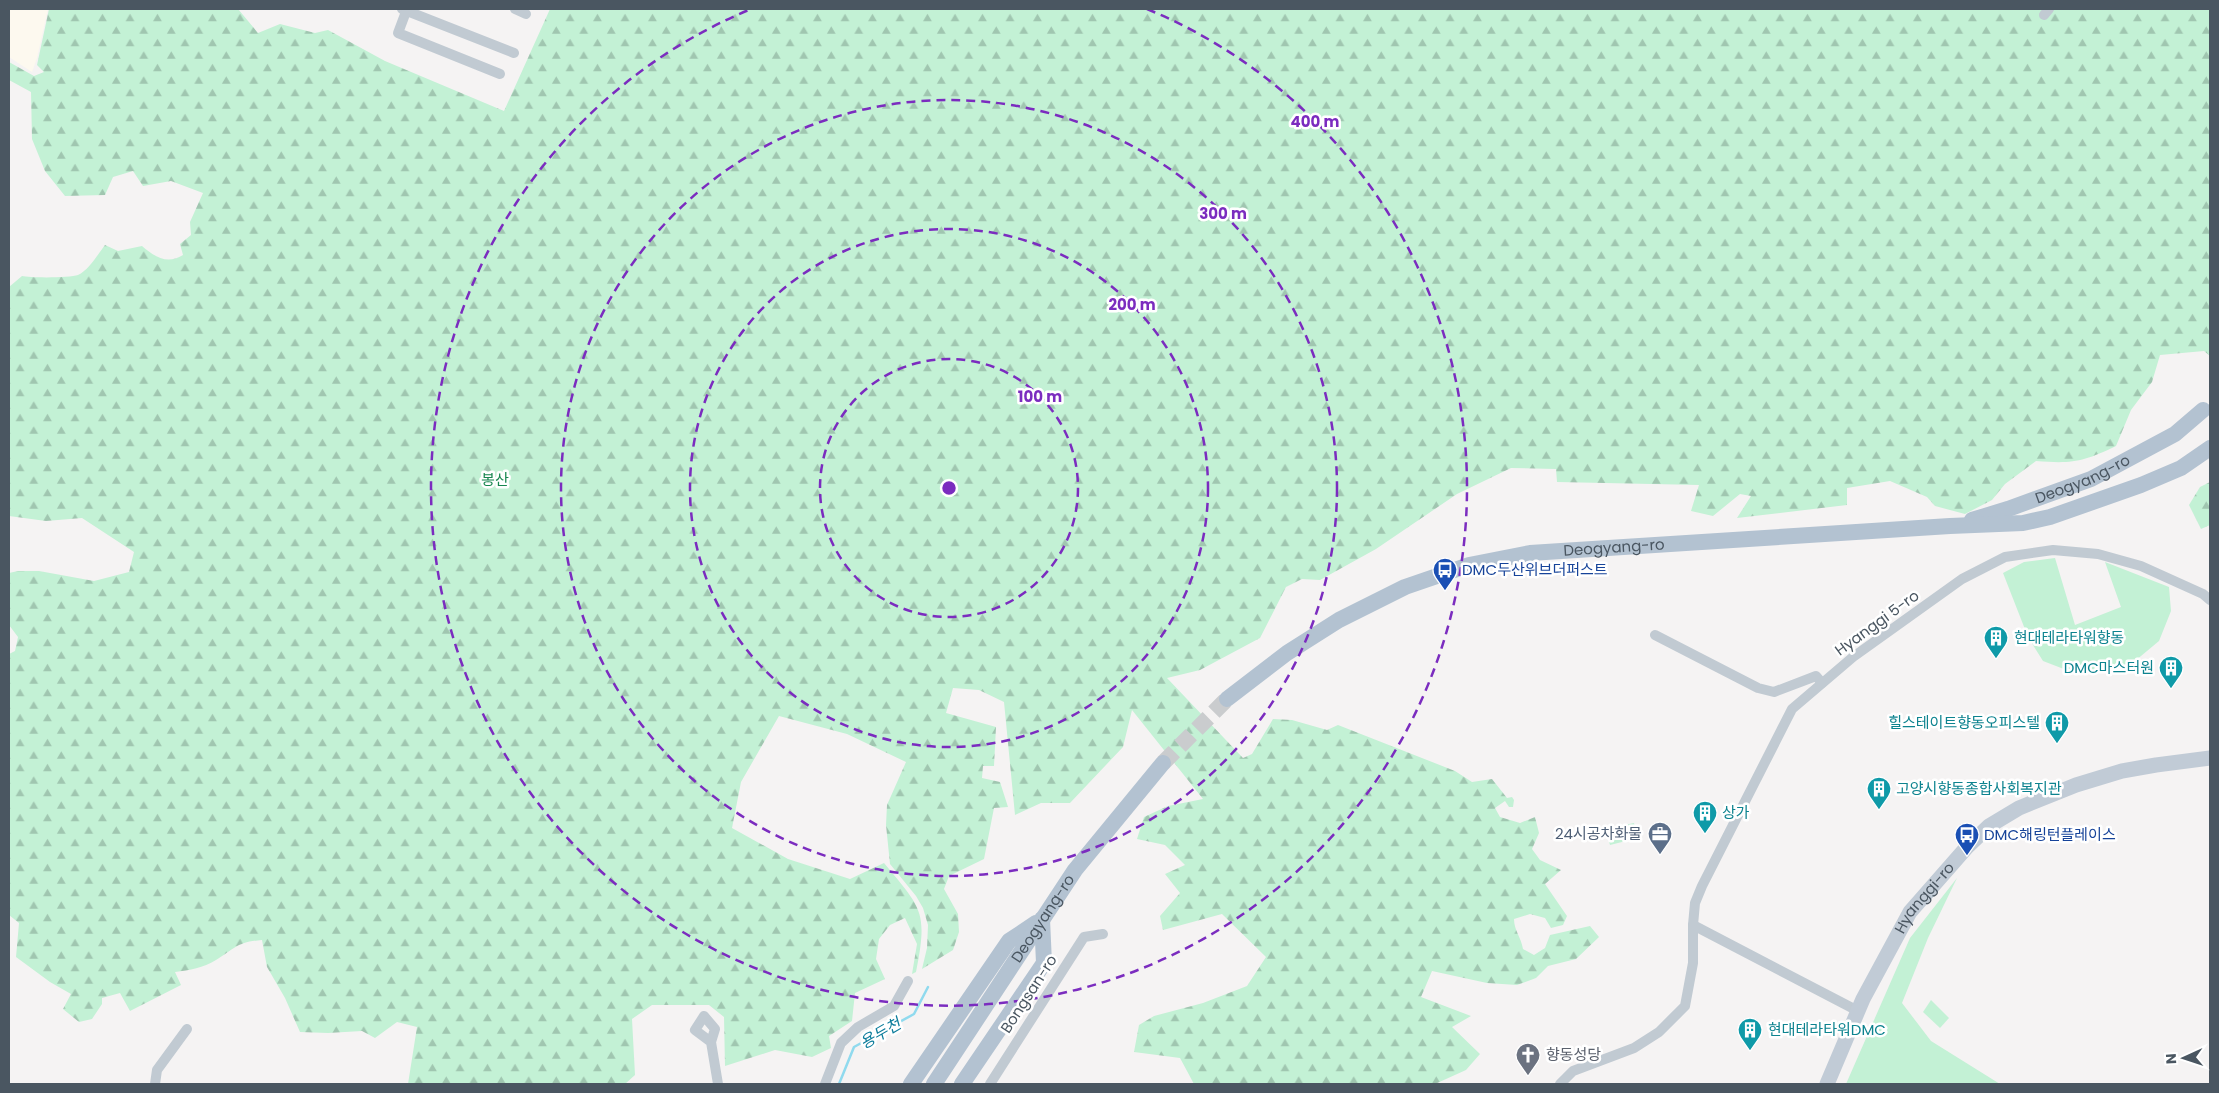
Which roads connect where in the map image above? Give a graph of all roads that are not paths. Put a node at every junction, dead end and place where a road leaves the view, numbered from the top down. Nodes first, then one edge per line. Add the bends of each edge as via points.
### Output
1 (405, 9) edge
2 (515, 9) edge
3 (526, 14) dead end
4 (514, 53) dead end
5 (500, 74) dead end
6 (2202, 410) dead end
7 (2210, 448) edge
8 (1950, 526) junction
9 (2210, 600) edge
10 (1655, 635) dead end
11 (1819, 680) junction
12 (1227, 699) tunnel mouth
13 (2210, 758) edge
14 (1163, 763) tunnel mouth
15 (1042, 919) junction
16 (1693, 925) junction
17 (1103, 934) dead end
18 (908, 982) dead end
19 (1858, 1011) junction
20 (187, 1029) dead end
21 (711, 1042) dead end
22 (154, 1084) edge
23 (718, 1084) edge
24 (825, 1084) edge
25 (911, 1084) edge
26 (934, 1084) edge
27 (962, 1084) edge
28 (990, 1084) edge
29 (1560, 1084) edge
30 (1827, 1084) edge

1 - 4 street
1 - 5 street via 398,33
2 - 3 street
6 - 8 main road, Deogyang-ro via 2175,434 2090,479
7 - 8 main road, Deogyang-ro via 2181,468 2141,485 2050,516 2023,523
8 - 12 main road, Deogyang-ro via 1530,553 1469,565 1405,587 1339,620 1287,653
9 - 11 street, Hyanggi 5-ro via 2141,566 2098,554 2053,550 2005,557 1962,579 1838,670
10 - 11 street via 1758,688 1774,692
11 - 16 street, Hyanggi 5-ro via 1792,709 1702,886 1695,903
13 - 19 main road, Hyanggi-ro via 2156,765 2091,780 2019,808 1989,826 1910,912
14 - 15 main road, Deogyang-ro via 1075,870
15 - 25 main road via 1009,941
15 - 26 main road, Deogyang-ro
15 - 27 main road via 1044,963
16 - 19 street
16 - 29 street, Hyanggi 5-ro via 1693,963 1685,1006 1659,1032 1634,1048 1573,1071
17 - 28 street, Bongsan-ro via 1084,937
18 - 24 street via 894,1006 858,1027 841,1043
19 - 30 main road, Hyanggi-ro
20 - 22 street via 157,1070
21 - 23 street

